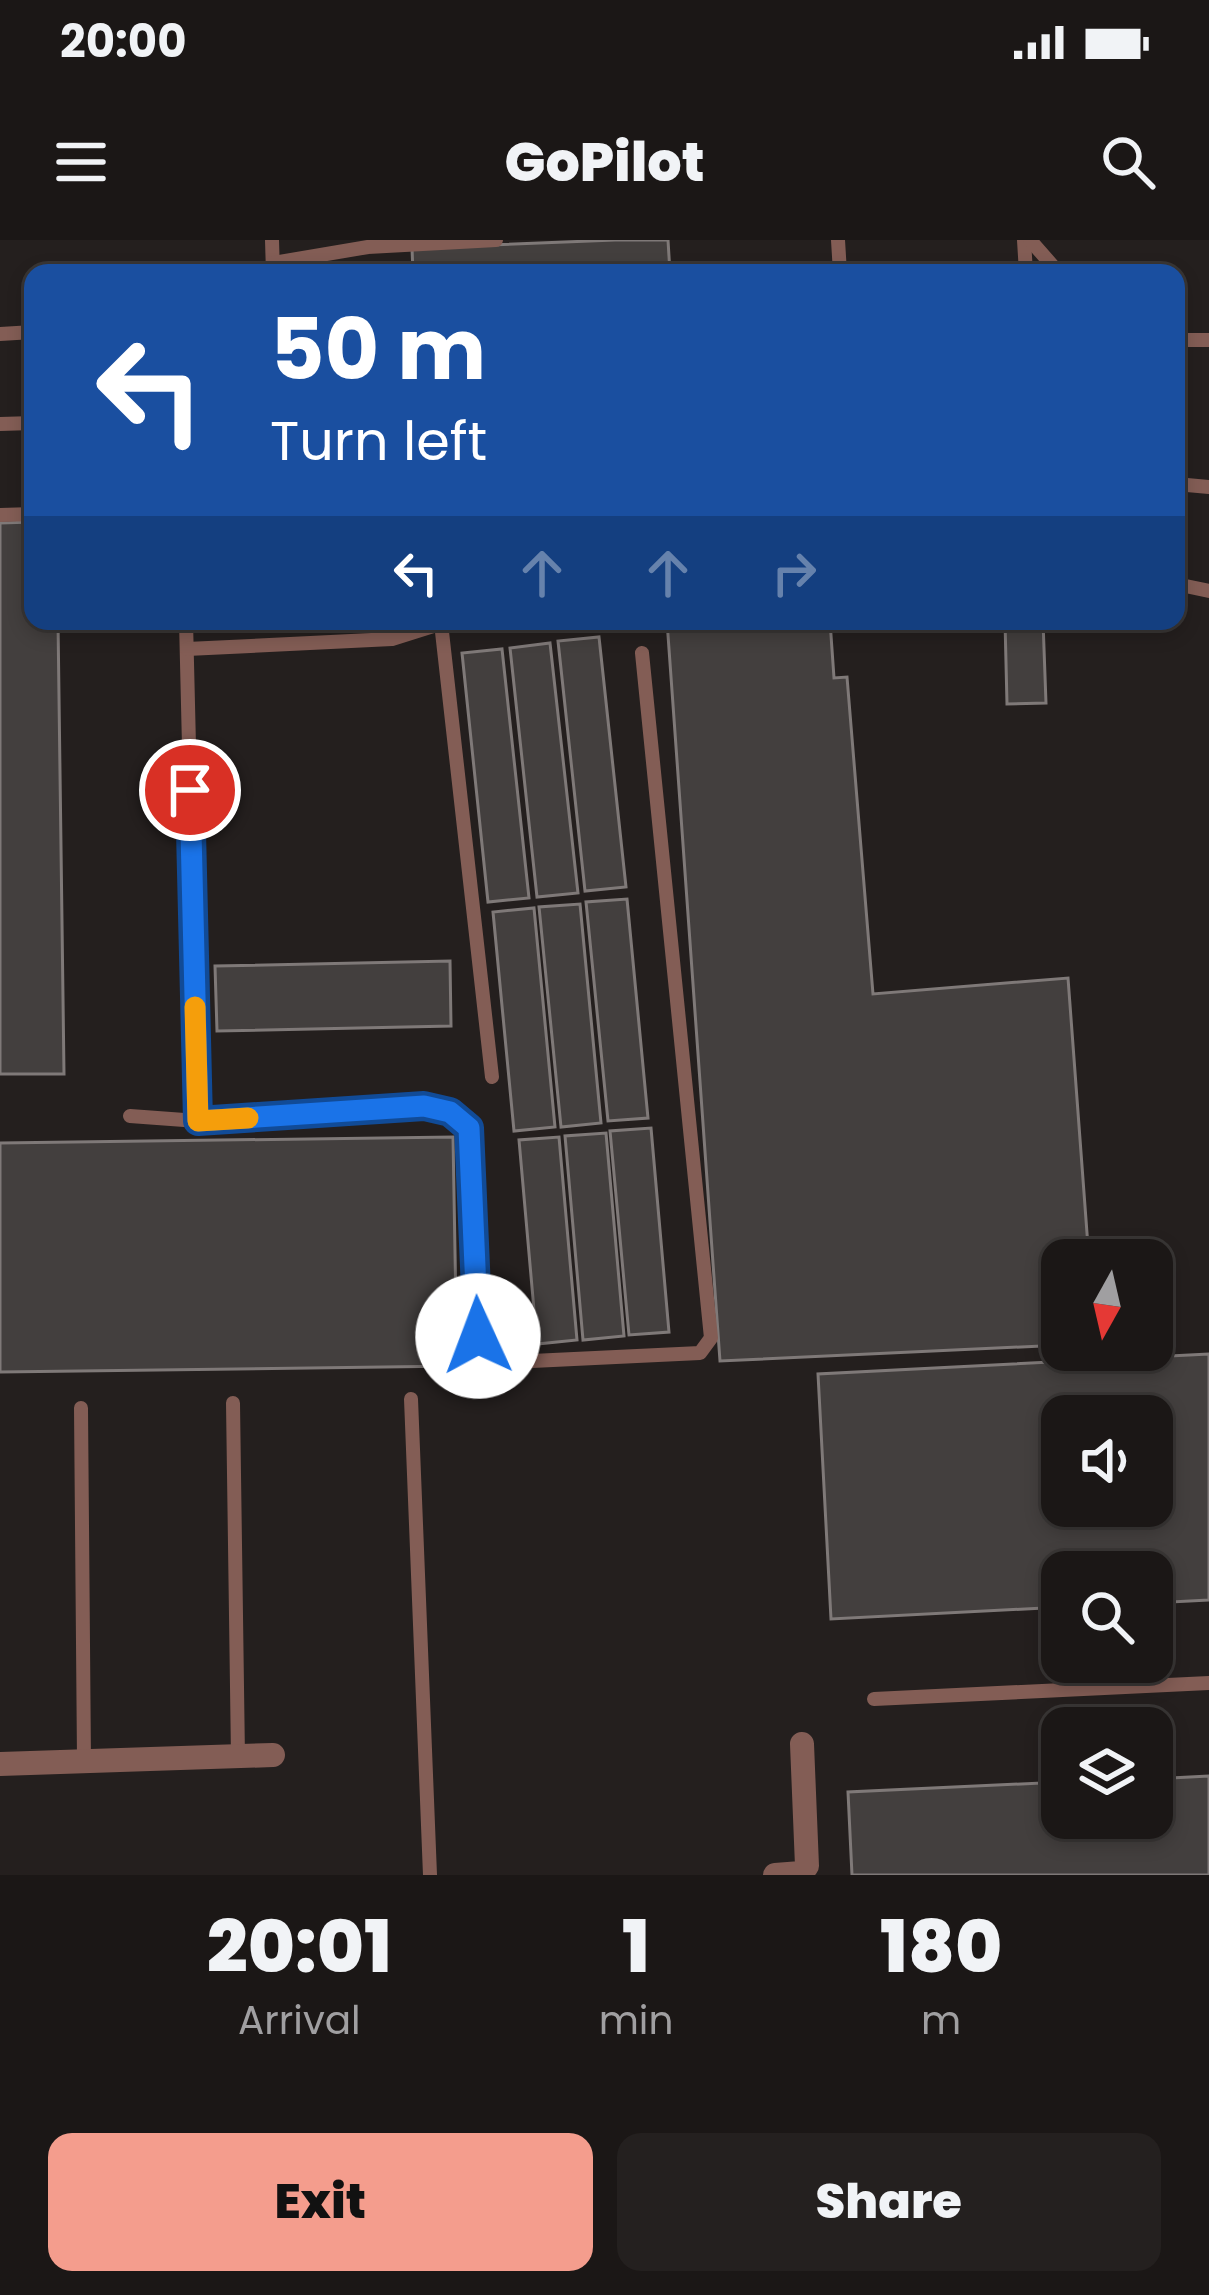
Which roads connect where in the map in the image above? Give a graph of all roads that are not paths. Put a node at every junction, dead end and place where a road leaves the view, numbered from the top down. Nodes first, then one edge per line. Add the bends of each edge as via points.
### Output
1 (496, 240) edge
2 (1027, 240) edge
3 (368, 243) edge
4 (288, 264) edge
5 (1050, 264) edge
6 (186, 630) edge
7 (422, 630) edge
8 (447, 630) edge
9 (187, 649) junction
10 (642, 653) dead end
11 (492, 1077) dead end
12 (130, 1116) dead end
13 (198, 1121) junction
14 (410, 1399) dead end
15 (233, 1403) dead end
16 (81, 1408) dead end
17 (1209, 1683) edge
18 (874, 1699) dead end
19 (802, 1744) dead end
20 (273, 1755) dead end
21 (238, 1757) junction
22 (84, 1761) junction
23 (0, 1764) edge
24 (430, 1875) edge
25 (775, 1875) edge

1 - 3 lane
2 - 5 lane
3 - 4 lane
6 - 9 lane
7 - 9 lane via 392,640
8 - 11 lane
9 - 13 lane
10 - 13 lane via 711,1338 700,1353 511,1362 490,1356 478,1336 469,1128 450,1112 424,1106
12 - 13 lane
14 - 24 lane
15 - 21 lane
16 - 22 lane
17 - 18 lane
19 - 25 street via 807,1866
20 - 21 street
21 - 22 street
22 - 23 street

